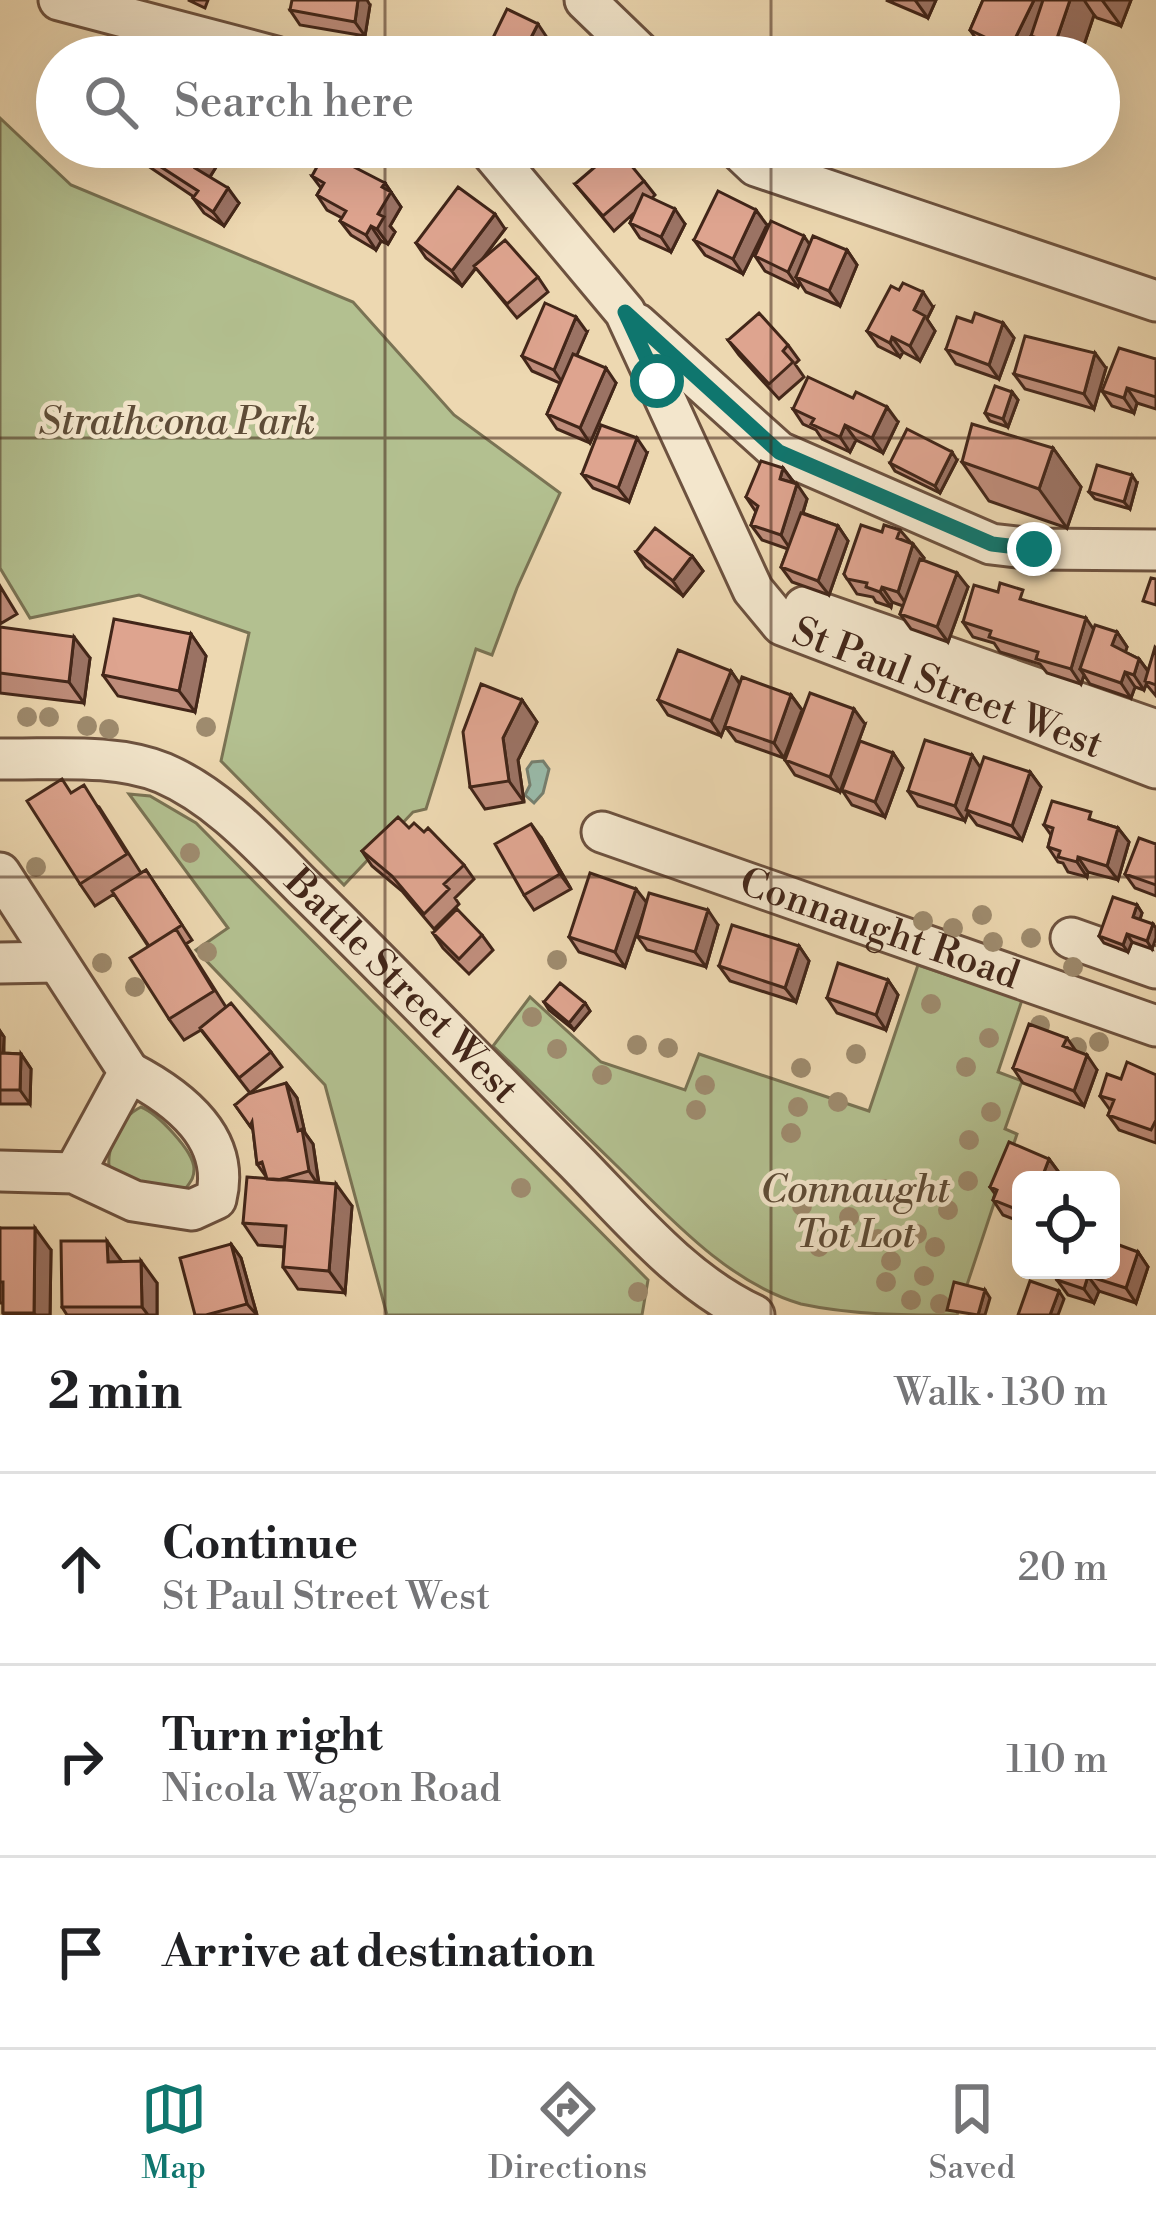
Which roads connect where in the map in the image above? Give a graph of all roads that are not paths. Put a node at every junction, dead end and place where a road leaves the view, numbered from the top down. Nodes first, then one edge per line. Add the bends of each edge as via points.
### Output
1 (59, 0) edge
2 (585, 0) edge
3 (197, 36) edge
4 (622, 36) edge
5 (505, 168) edge
6 (762, 168) edge
7 (1156, 301) edge
8 (625, 312) junction
9 (1156, 550) edge
10 (753, 590) junction
11 (1156, 730) edge
12 (0, 759) edge
13 (1156, 768) edge
14 (602, 832) dead end
15 (0, 873) edge
16 (1070, 938) dead end
17 (56, 962) junction
18 (0, 963) edge
19 (1156, 968) edge
20 (1156, 1026) edge
21 (129, 1072) junction
22 (0, 1172) edge
23 (74, 1173) junction
24 (754, 1315) edge

1 - 3 street
2 - 4 street
5 - 8 street, St Paul Street West
6 - 7 street
8 - 9 street via 779,452 992,544
8 - 10 street, St Paul Street West
10 - 11 street, St Paul Street West
10 - 13 street, St Paul Street West via 782,626
12 - 24 street, Battle Street West via 120,762 200,793 678,1262
14 - 20 street, Connaught Road
15 - 17 street
16 - 19 street
17 - 18 street
17 - 21 street
21 - 23 street
21 - 23 street via 159,1088 211,1137 222,1175 217,1199 192,1210 134,1201
22 - 23 street

